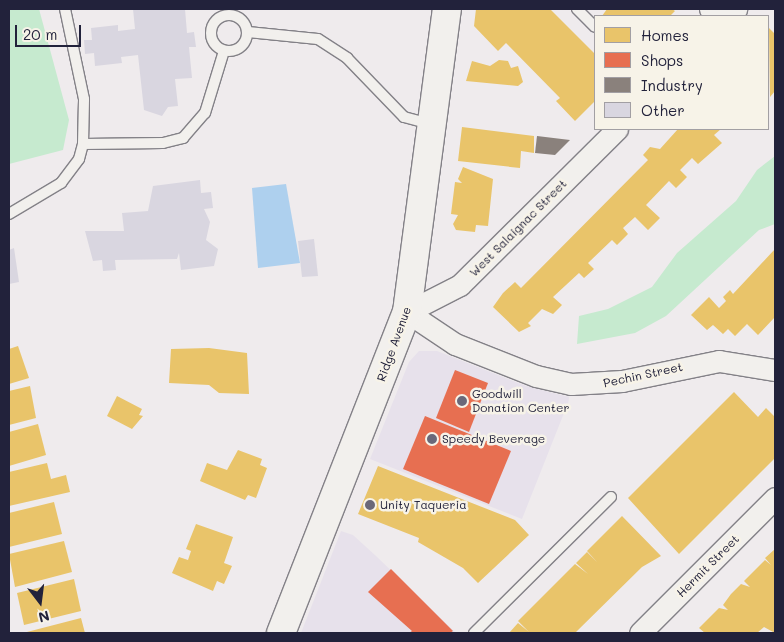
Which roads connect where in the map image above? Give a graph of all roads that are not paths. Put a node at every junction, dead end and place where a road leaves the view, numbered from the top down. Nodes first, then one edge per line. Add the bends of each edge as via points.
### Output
1 (65, 9) edge
2 (447, 9) edge
3 (577, 9) edge
4 (594, 26) edge
5 (248, 32) junction
6 (224, 51) junction
7 (432, 125) junction
8 (616, 130) edge
9 (83, 144) junction
10 (9, 214) edge
11 (407, 312) junction
12 (775, 370) edge
13 (611, 497) dead end
14 (775, 498) edge
15 (280, 633) edge
16 (474, 633) edge
17 (640, 633) edge

1 - 9 lane via 84,99
2 - 7 main road, Ridge Avenue
3 - 4 lane
5 - 6 lane via 240,47
5 - 6 lane via 233,17 218,17 212,36
5 - 7 lane via 318,39 347,58 397,112 412,122
6 - 9 lane via 205,113 183,138 163,143
7 - 11 main road, Ridge Avenue
8 - 11 street, West Salaignac Street via 460,285
9 - 10 lane via 79,160 61,183
11 - 12 street, Pechin Street via 454,344 536,376 571,384 622,382 719,361
11 - 15 main road, Ridge Avenue
13 - 16 lane
14 - 17 street, Hermit Street

